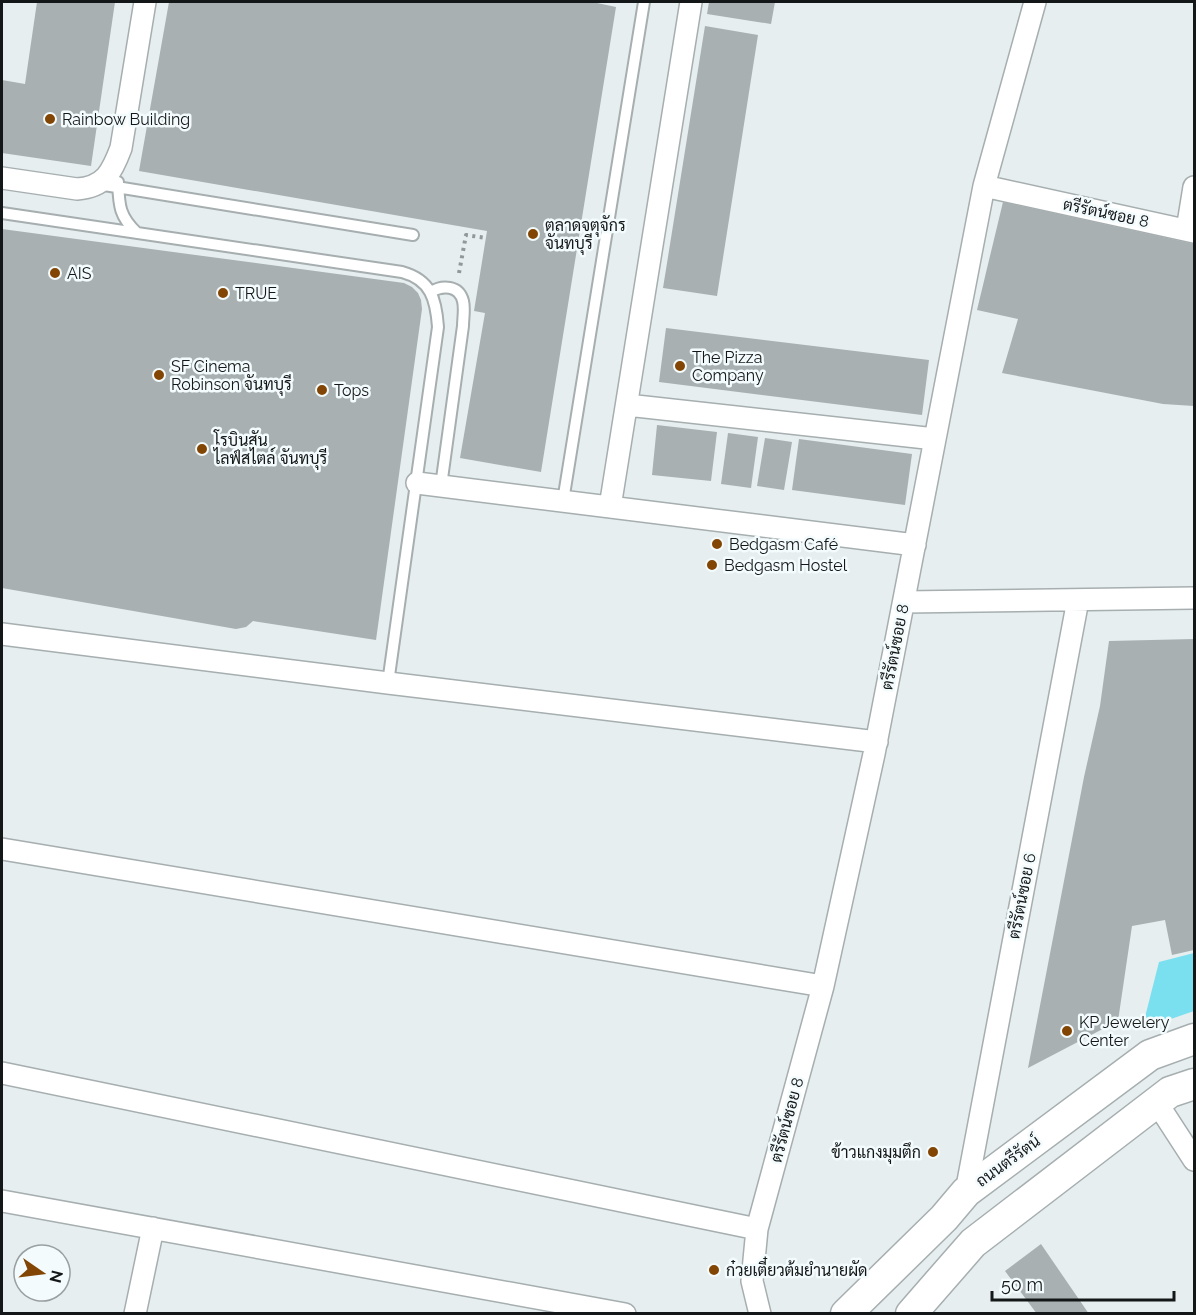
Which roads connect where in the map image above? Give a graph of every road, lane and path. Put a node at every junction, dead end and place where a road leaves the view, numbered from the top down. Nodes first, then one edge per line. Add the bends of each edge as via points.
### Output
1 (145, 2) edge
2 (644, 2) edge
3 (691, 2) edge
4 (1035, 2) edge
5 (2, 178) edge
6 (108, 186) junction
7 (984, 186) junction
8 (1194, 187) edge
9 (2, 213) edge
10 (1191, 231) edge
11 (137, 233) junction
12 (413, 235) dead end
13 (486, 238) dead end
14 (456, 291) junction
15 (431, 292) junction
16 (627, 405) junction
17 (935, 439) junction
18 (417, 483) junction
19 (441, 486) junction
20 (563, 501) junction
21 (610, 507) junction
22 (915, 545) junction
23 (1194, 598) edge
24 (1078, 600) junction
25 (904, 602) junction
26 (2, 634) edge
27 (388, 683) junction
28 (877, 742) junction
29 (2, 849) edge
30 (823, 986) junction
31 (1194, 1040) edge
32 (2, 1073) edge
33 (1194, 1084) edge
34 (1157, 1103) junction
35 (1194, 1160) edge
36 (966, 1192) junction
37 (2, 1201) edge
38 (153, 1228) junction
39 (758, 1229) junction
40 (135, 1314) edge
41 (625, 1314) edge
42 (760, 1314) edge
43 (846, 1314) edge
44 (911, 1314) edge

1 - 6 street via 121,148 108,176
2 - 20 lane
3 - 16 street
4 - 7 street
5 - 6 street via 77,189
6 - 11 lane via 122,215
6 - 12 lane
7 - 10 street, ตรีรัตน์ซอย 8
7 - 17 street, ตรีรัตน์ซอย 8
8 - 10 street
9 - 11 lane
11 - 15 lane via 412,274
13 - 14 path via 466,235
14 - 15 lane via 445,287
14 - 19 lane via 463,301 463,326
15 - 18 lane via 438,327
16 - 17 street
16 - 21 street
17 - 22 street, ตรีรัตน์ซอย 8
18 - 19 street
18 - 27 lane
19 - 20 street
20 - 21 street
21 - 22 street
22 - 25 street, ตรีรัตน์ซอย 8
23 - 24 street
24 - 25 street
24 - 36 street, ตรีรัตน์ซอย 6
25 - 28 street, ตรีรัตน์ซอย 8
26 - 27 street
27 - 28 street
28 - 30 street, ตรีรัตน์ซอย 8
29 - 30 street
30 - 39 street, ตรีรัตน์ซอย 8
31 - 36 main road, ถนนตรีรัตน์ via 1150,1055
32 - 39 street
33 - 34 main road via 1170,1092
34 - 35 street
34 - 44 main road via 973,1243
36 - 43 main road, ถนนตรีรัตน์
37 - 38 street
38 - 40 street
38 - 41 street
39 - 42 street, ตรีรัตน์ซอย 8 via 752,1281

